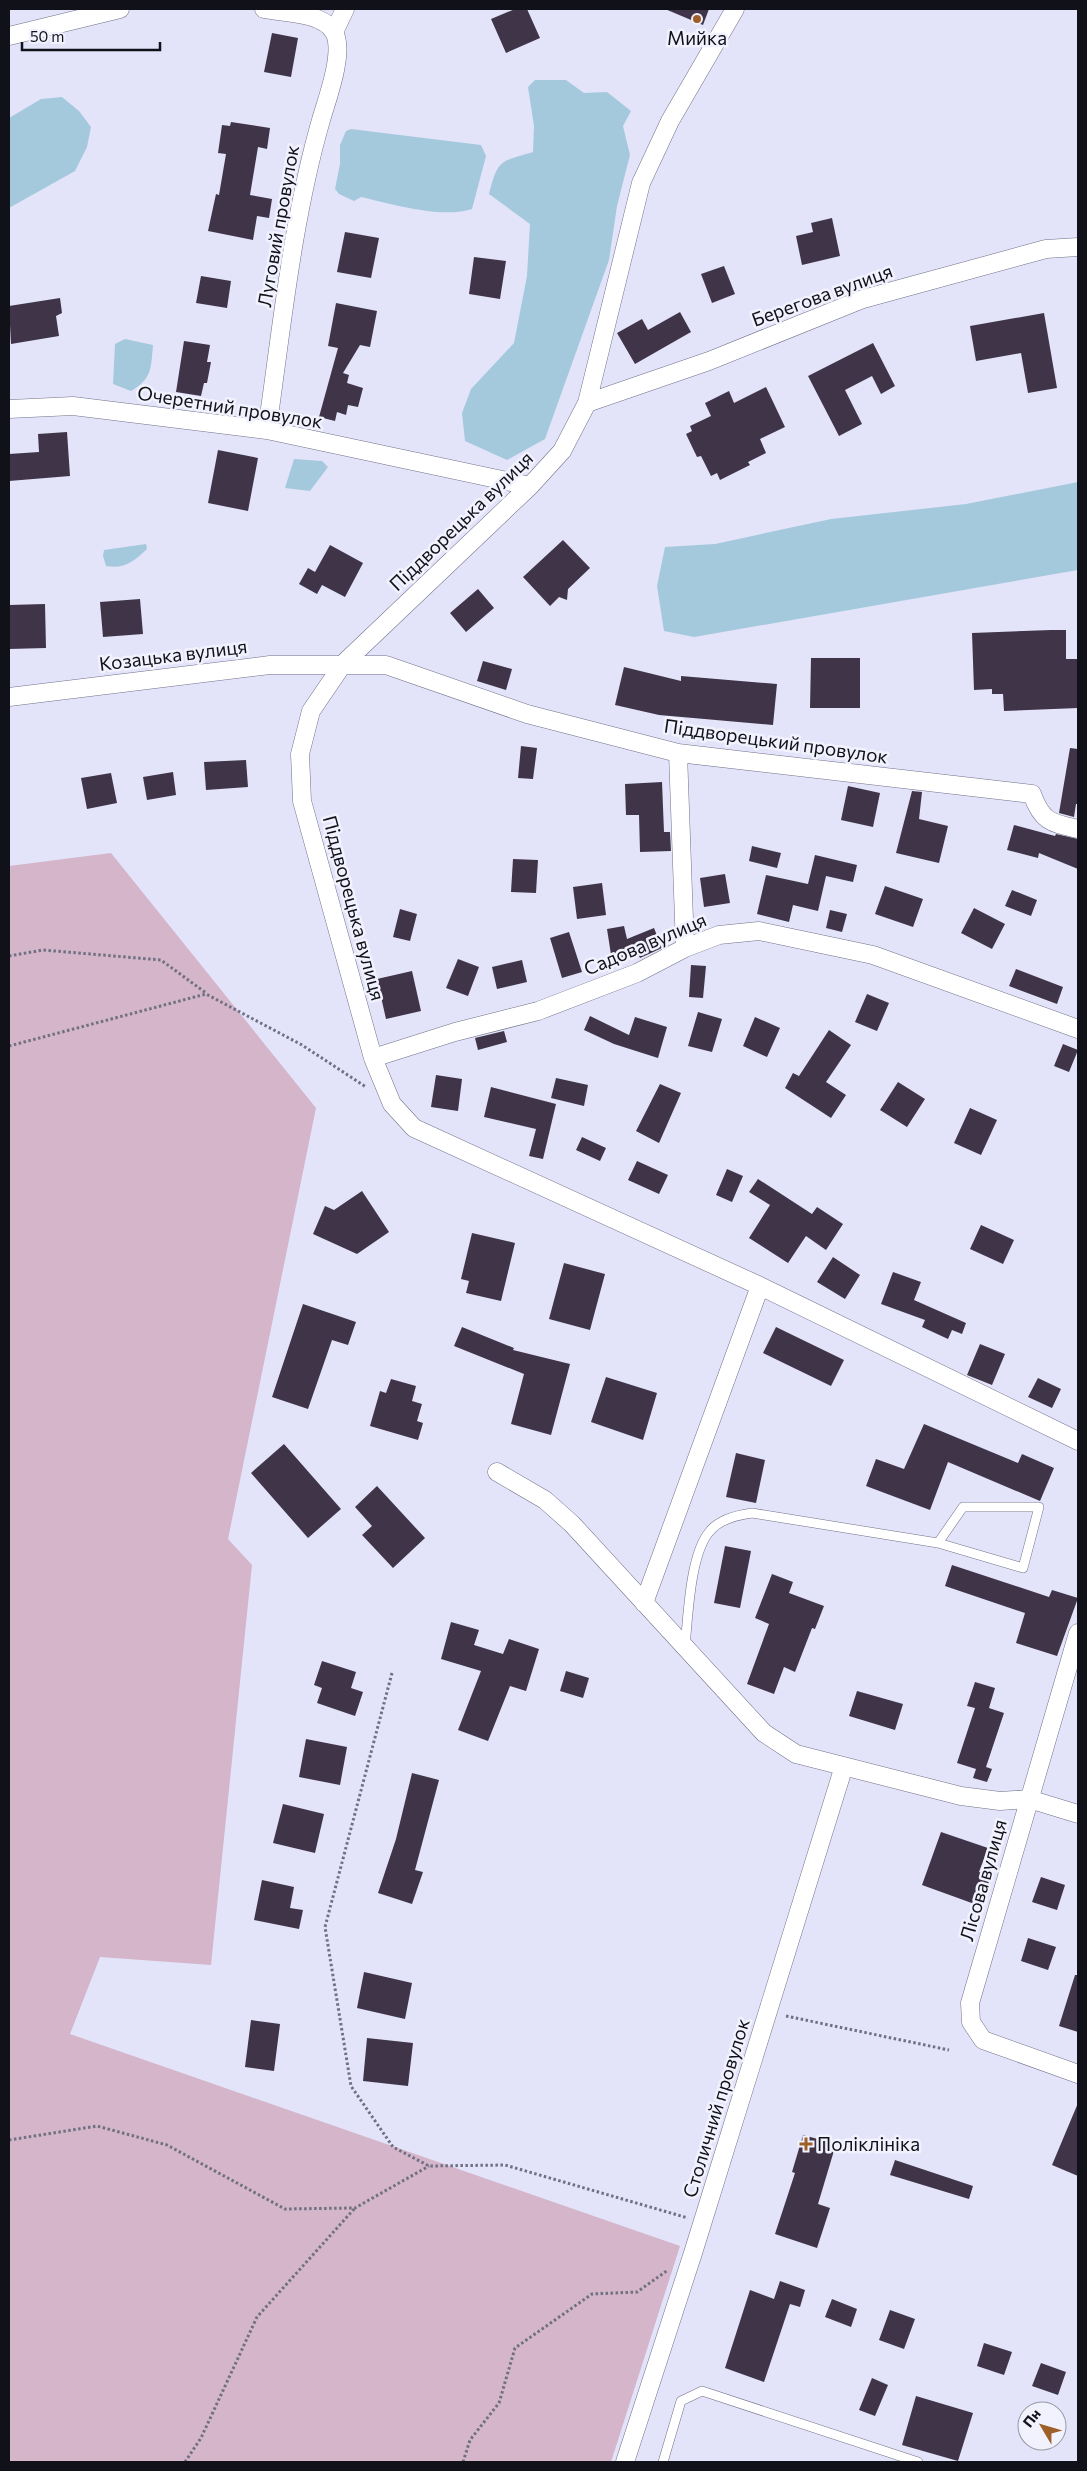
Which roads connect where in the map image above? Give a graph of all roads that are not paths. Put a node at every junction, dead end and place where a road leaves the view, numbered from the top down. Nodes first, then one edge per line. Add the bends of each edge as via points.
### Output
1 (120, 9) edge
2 (264, 9) edge
3 (345, 9) edge
4 (735, 9) edge
5 (334, 32) junction
6 (9, 36) edge
7 (1078, 247) edge
8 (587, 403) junction
9 (9, 409) edge
10 (268, 430) junction
11 (530, 486) junction
12 (343, 664) junction
13 (9, 697) edge
14 (678, 753) junction
15 (1078, 829) edge
16 (685, 948) junction
17 (1078, 1029) edge
18 (373, 1058) junction
19 (760, 1286) junction
20 (1078, 1441) edge
21 (497, 1472) dead end
22 (938, 1543) junction
23 (644, 1603) junction
24 (1078, 1633) edge
25 (685, 1648) junction
26 (844, 1766) junction
27 (1029, 1799) junction
28 (1078, 1814) edge
29 (1078, 2074) edge
30 (625, 2462) edge
31 (663, 2462) edge
32 (918, 2462) edge

1 - 6 street
2 - 5 street via 319,19
3 - 5 street
4 - 8 street, Піддворецька вулиця via 670,121 641,183
5 - 10 street, Луговий провулок via 338,58 310,159 292,249
7 - 8 street, Берегова вулиця via 1046,248 863,298 709,361
8 - 11 street, Піддворецька вулиця via 562,452
9 - 10 street, Очеретний провулок via 73,406
10 - 11 street, Очеретний провулок
11 - 12 street, Піддворецька вулиця
12 - 13 street, Козацька вулиця via 270,665
12 - 14 street, Піддворецький провулок via 386,665 527,714
12 - 18 street, Піддворецька вулиця via 311,711 300,754 302,801
14 - 15 street, Піддворецький провулок via 1032,794 1038,810 1051,823
14 - 16 street
16 - 17 street, Садова вулиця via 719,934 758,931 873,955
16 - 18 street, Садова вулиця via 638,973 538,1011 455,1032
18 - 19 street, Піддворецька вулиця via 392,1104 414,1128
19 - 20 street, Піддворецька вулиця
19 - 23 street
21 - 23 street via 545,1500 572,1524
22 - 22 lane via 1023,1568 1038,1507 963,1507
22 - 25 lane via 752,1513 733,1516 710,1530 699,1548
23 - 25 street
24 - 27 street, Лісова вулиця
25 - 26 street via 764,1733 796,1754
26 - 27 street via 961,1796 1000,1801
26 - 30 street, Столичний провулок via 703,2223
27 - 28 street
27 - 29 street, Лісова вулиця via 970,2003 971,2022 983,2040
31 - 32 lane via 681,2401 702,2391

